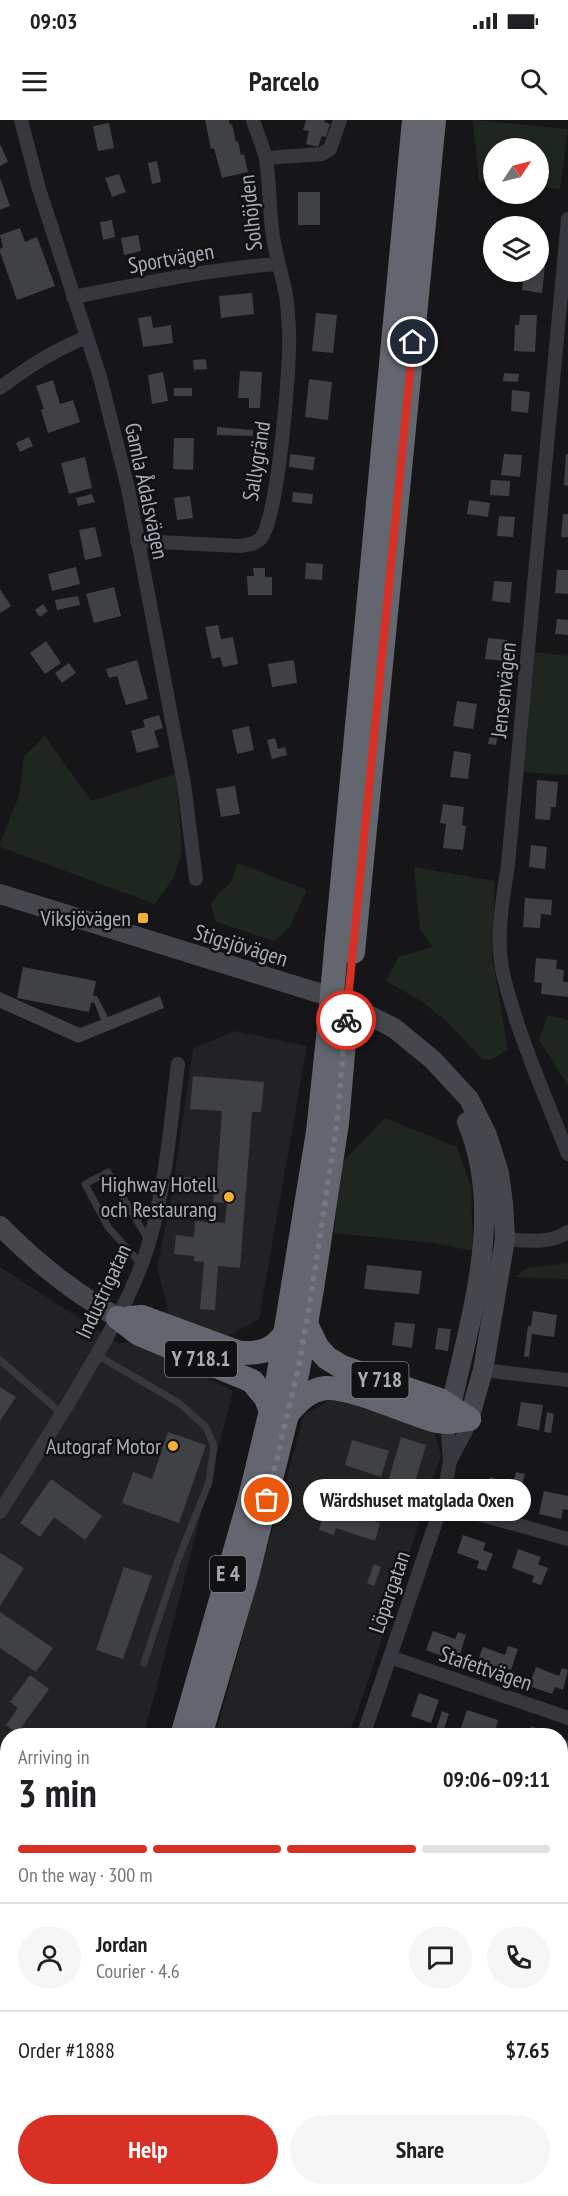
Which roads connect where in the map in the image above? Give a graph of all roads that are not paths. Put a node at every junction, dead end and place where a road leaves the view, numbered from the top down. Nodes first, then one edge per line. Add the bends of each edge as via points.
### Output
1 (21, 120) edge
2 (253, 120) edge
3 (340, 120) edge
4 (414, 120) edge
5 (434, 120) edge
6 (266, 158) junction
7 (568, 219) edge
8 (277, 264) junction
9 (73, 297) junction
10 (87, 337) junction
11 (0, 388) edge
12 (137, 540) junction
13 (196, 879) dead end
14 (0, 894) edge
15 (345, 950) junction
16 (337, 1029) junction
17 (178, 1065) dead end
18 (449, 1078) junction
19 (568, 1154) edge
20 (0, 1226) edge
21 (568, 1232) edge
22 (506, 1239) junction
23 (149, 1241) junction
24 (141, 1264) junction
25 (118, 1318) junction
26 (306, 1324) junction
27 (285, 1334) junction
28 (97, 1355) junction
29 (0, 1360) edge
30 (483, 1370) junction
31 (568, 1380) edge
32 (280, 1413) junction
33 (62, 1414) junction
34 (456, 1416) junction
35 (450, 1461) junction
36 (441, 1503) junction
37 (0, 1512) edge
38 (568, 1539) edge
39 (390, 1657) junction
40 (144, 1663) dead end
41 (568, 1718) edge
42 (184, 1728) edge
43 (202, 1728) edge
44 (366, 1728) edge

1 - 9 street, Gamla Ådalsvägen
2 - 6 street, Solhöjden
3 - 6 street, Solhöjden via 330,149 322,154
4 - 15 highway, E 4
5 - 15 highway, E 4
6 - 8 street, Solhöjden
7 - 19 street, Jensenvägen via 500,942 505,983 525,1046
8 - 9 street, Sportvägen
8 - 12 street, Sallygränd via 286,291 289,372 275,493 262,538 240,546
9 - 10 street, Gamla Ådalsvägen
10 - 11 street via 61,347
10 - 12 street, Gamla Ådalsvägen via 128,488
12 - 13 street, Gamla Ådalsvägen via 184,784
14 - 18 main road, Stigsjövägen via 335,998 394,1028
15 - 16 highway, E 4, bridge
16 - 26 highway, E 4 via 337,1123
16 - 27 highway, E 4
17 - 23 street, Industrigatan via 164,1176
18 - 22 main road, Stigsjövägen via 469,1099 487,1135 499,1173
18 - 34 main road, Stigsjövägen via 474,1138 483,1176 485,1216
20 - 25 main road, Y 718.1 via 46,1270
21 - 22 street via 558,1238 532,1241
22 - 30 main road, Stigsjövägen
23 - 24 street, Industrigatan
23 - 24 lane via 108,1172 85,1184 108,1227
24 - 25 street, Industrigatan
25 - 27 highway, Y 718.1 via 142,1317 240,1353 269,1349
25 - 28 street, Industrigatan
25 - 32 highway, Y 718.1 via 139,1334 252,1381
26 - 32 highway, E 4
26 - 34 highway, Y 718 via 327,1358 342,1367 440,1400
27 - 32 highway, E 4
28 - 33 street, Industrigatan
28 - 40 lane via 179,1403 206,1427 214,1446 209,1482
29 - 33 lane
30 - 31 street
30 - 34 main road, Stigsjövägen
32 - 34 highway, Y 718 via 310,1393 326,1388 343,1389 425,1418
32 - 42 highway, E 4 via 249,1502
32 - 43 highway, E 4 via 247,1576
33 - 37 street, Industrigatan
34 - 35 street, Löpargatan
34 - 35 street, Löpargatan via 466,1431
35 - 36 street, Löpargatan
36 - 38 street
36 - 39 street, Löpargatan
39 - 41 street, Stafettvägen
39 - 44 street, Löpargatan

